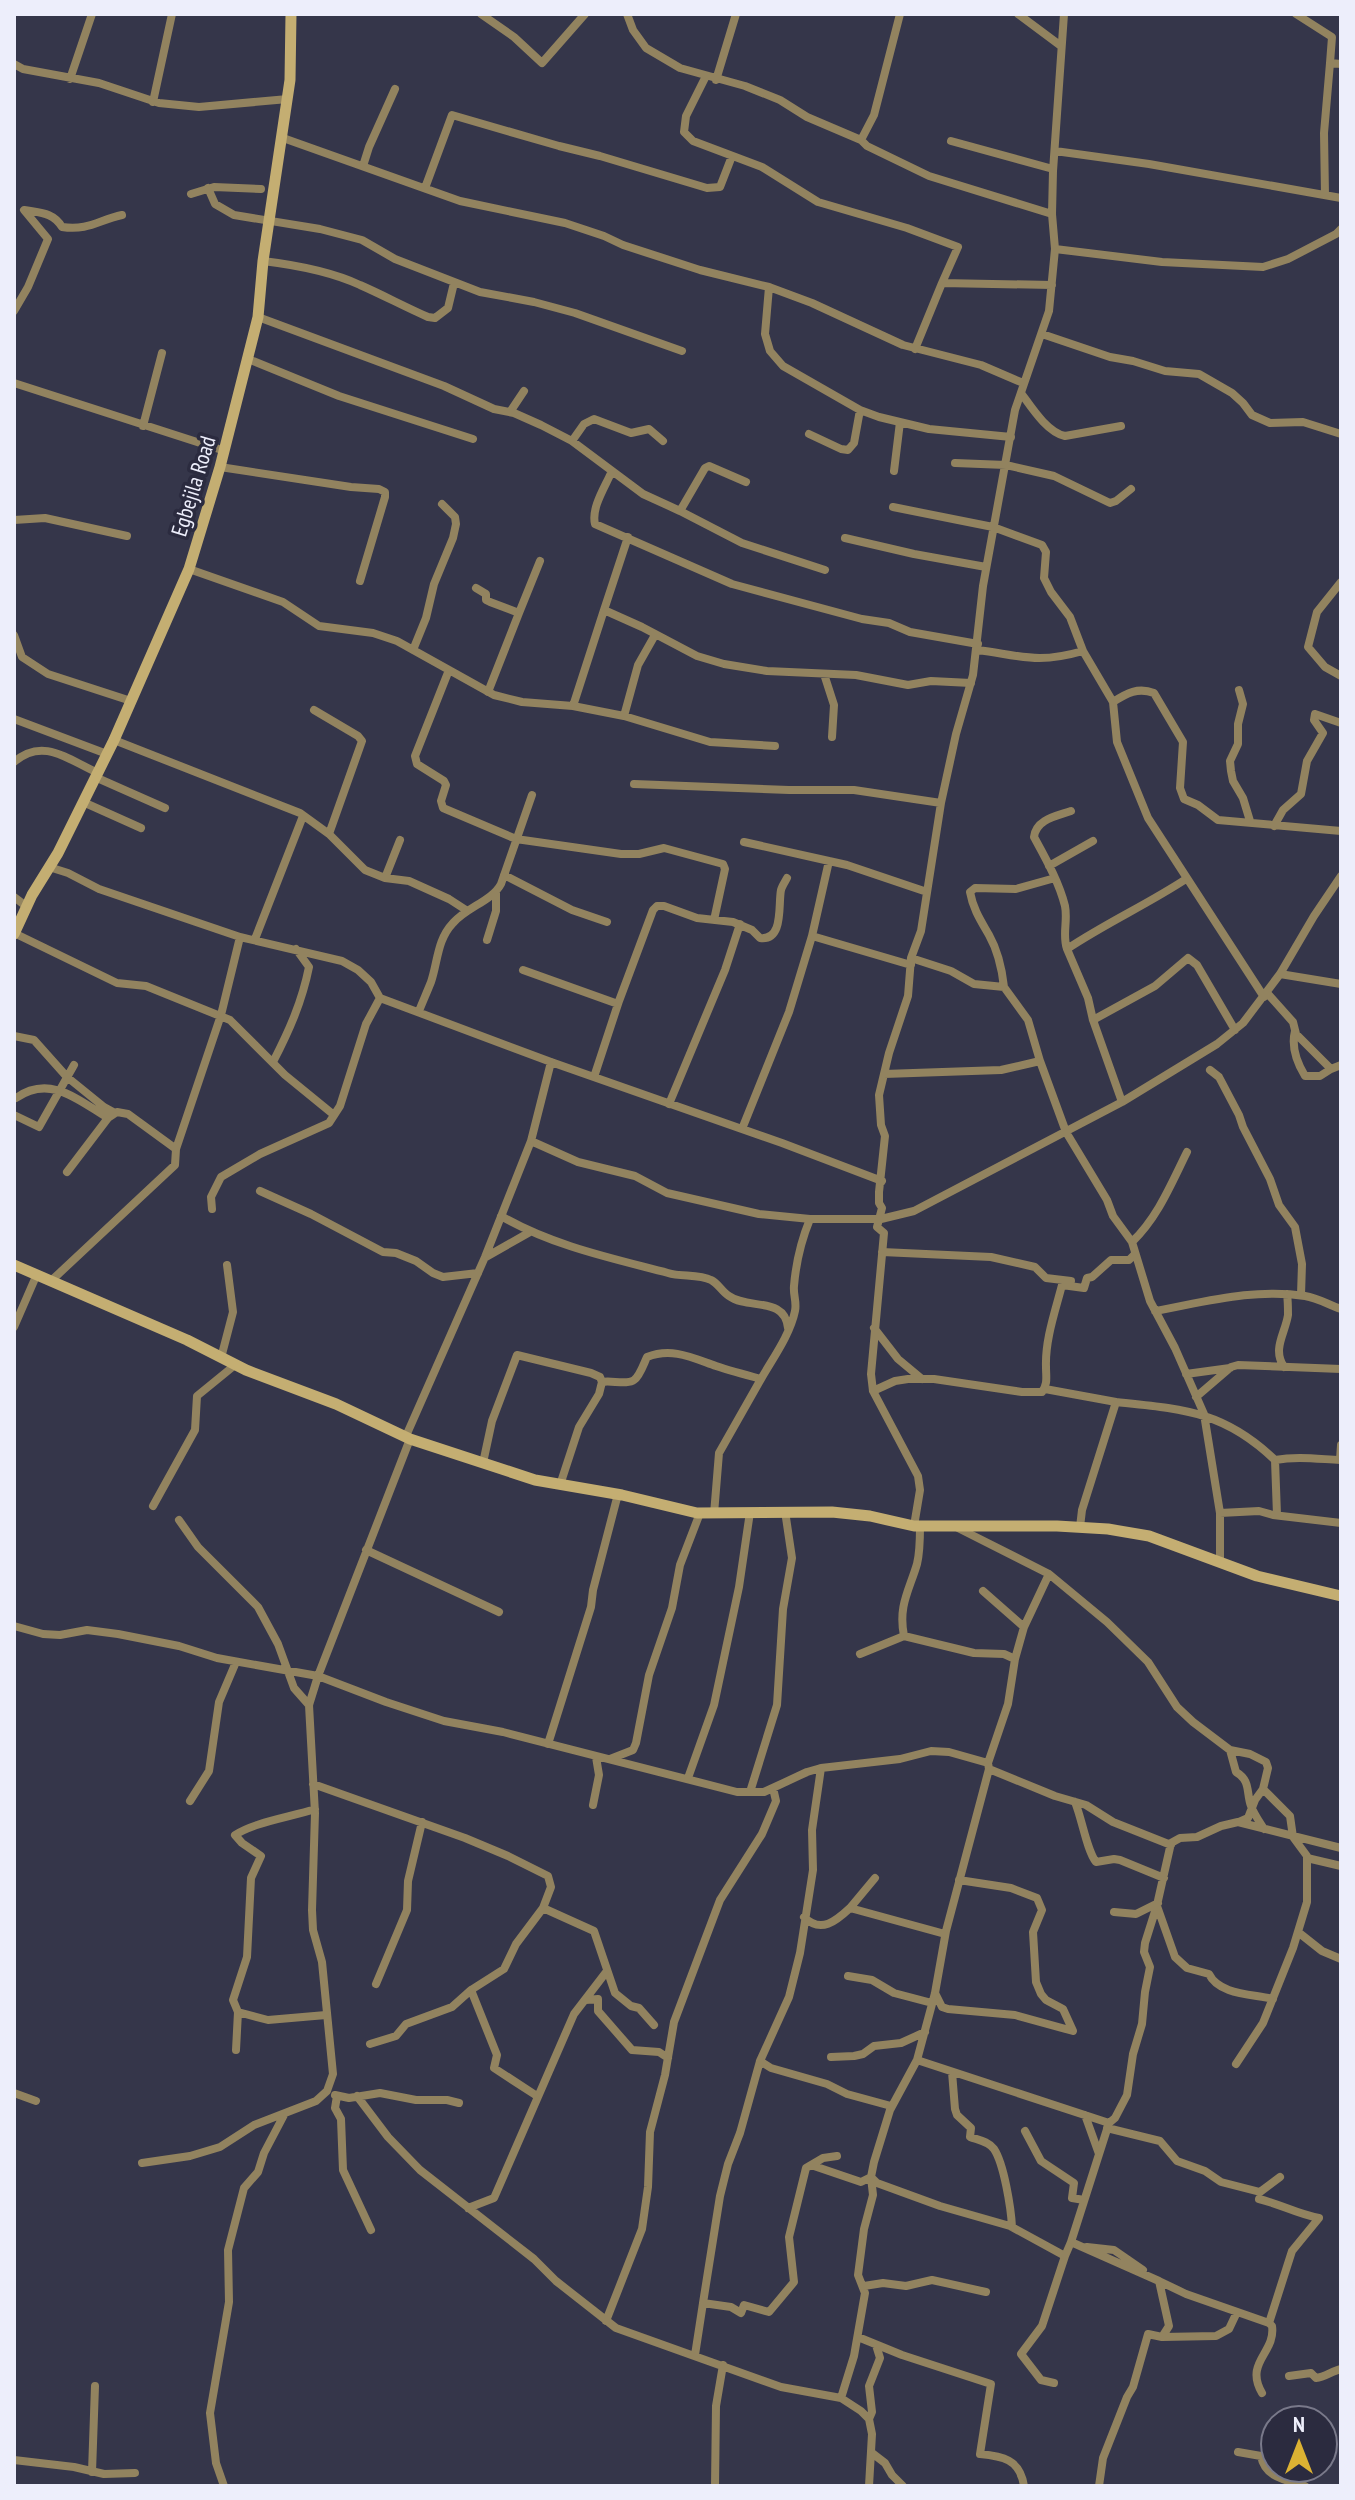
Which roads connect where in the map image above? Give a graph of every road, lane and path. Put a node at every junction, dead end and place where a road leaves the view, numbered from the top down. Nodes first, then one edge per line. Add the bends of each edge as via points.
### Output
1 (92, 14) edge
2 (172, 14) edge
3 (291, 14) edge
4 (481, 14) edge
5 (585, 14) edge
6 (627, 14) edge
7 (736, 14) edge
8 (900, 14) edge
9 (1018, 14) edge
10 (1064, 14) edge
11 (1296, 14) edge
12 (1061, 46) junction
13 (1330, 63) junction
14 (14, 64) edge
15 (1341, 64) edge
16 (706, 76) junction
17 (70, 79) junction
18 (716, 80) junction
19 (395, 89) dead end
20 (288, 99) junction
21 (153, 102) junction
22 (283, 138) junction
23 (861, 140) junction
24 (951, 141) dead end
25 (1055, 151) junction
26 (732, 156) junction
27 (363, 166) junction
28 (1053, 169) junction
29 (208, 188) junction
30 (425, 188) junction
31 (261, 189) dead end
32 (191, 194) dead end
33 (1325, 195) junction
34 (1341, 198) edge
35 (1052, 214) junction
36 (122, 215) dead end
37 (269, 220) junction
38 (1341, 229) edge
39 (1055, 249) junction
40 (263, 261) junction
41 (454, 283) junction
42 (942, 283) junction
43 (1052, 285) junction
44 (769, 287) junction
45 (14, 311) edge
46 (258, 317) junction
47 (1042, 334) junction
48 (915, 349) junction
49 (682, 351) dead end
50 (162, 353) dead end
51 (248, 359) junction
52 (14, 383) edge
53 (1022, 388) junction
54 (524, 391) dead end
55 (860, 410) junction
56 (510, 412) junction
57 (900, 422) junction
58 (143, 426) junction
59 (1121, 426) dead end
60 (809, 434) dead end
61 (1341, 434) edge
62 (1011, 437) junction
63 (473, 439) dead end
64 (572, 441) junction
65 (663, 441) dead end
66 (225, 451) junction
67 (955, 463) dead end
68 (1006, 465) junction
69 (220, 467) junction
70 (894, 471) dead end
71 (611, 473) junction
72 (746, 482) dead end
73 (1131, 489) dead end
74 (442, 504) dead end
75 (893, 507) dead end
76 (680, 511) junction
77 (14, 520) edge
78 (993, 527) junction
79 (127, 536) dead end
80 (628, 537) junction
81 (845, 538) dead end
82 (540, 561) dead end
83 (986, 567) junction
84 (189, 569) junction
85 (825, 570) dead end
86 (360, 581) dead end
87 (1341, 582) edge
88 (476, 588) dead end
89 (604, 610) junction
90 (519, 613) junction
91 (14, 635) edge
92 (655, 635) junction
93 (978, 647) junction
94 (413, 650) junction
95 (1083, 651) junction
96 (449, 670) junction
97 (824, 674) junction
98 (1341, 676) edge
99 (971, 683) junction
100 (1239, 690) dead end
101 (488, 692) junction
102 (131, 701) junction
103 (1113, 702) junction
104 (573, 706) junction
105 (314, 710) dead end
106 (624, 716) junction
107 (14, 719) edge
108 (1341, 723) edge
109 (832, 737) dead end
110 (114, 740) junction
111 (775, 746) dead end
112 (107, 754) junction
113 (14, 762) edge
114 (96, 775) junction
115 (634, 784) dead end
116 (532, 795) dead end
117 (83, 802) junction
118 (941, 803) junction
119 (165, 808) dead end
120 (1071, 811) dead end
121 (303, 816) junction
122 (1250, 821) junction
123 (1274, 826) junction
124 (141, 828) dead end
125 (1341, 831) edge
126 (329, 834) junction
127 (516, 839) junction
128 (400, 840) dead end
129 (1093, 841) dead end
130 (744, 842) dead end
131 (829, 861) junction
132 (1049, 866) junction
133 (49, 867) junction
134 (504, 875) junction
135 (1341, 876) edge
136 (385, 878) junction
137 (787, 878) dead end
138 (1055, 878) junction
139 (1186, 879) junction
140 (927, 892) junction
141 (496, 893) junction
142 (14, 897) edge
143 (26, 906) junction
144 (466, 910) junction
145 (714, 920) junction
146 (607, 922) dead end
147 (740, 924) junction
148 (14, 933) edge
149 (812, 936) junction
150 (240, 937) junction
151 (255, 939) junction
152 (487, 940) dead end
153 (296, 949) junction
154 (1067, 949) junction
155 (911, 962) junction
156 (523, 970) dead end
157 (1280, 974) junction
158 (1341, 984) edge
159 (1004, 987) junction
160 (1266, 995) junction
161 (380, 998) junction
162 (618, 1004) junction
163 (419, 1011) junction
164 (221, 1015) junction
165 (1093, 1020) junction
166 (1235, 1030) junction
167 (1295, 1031) junction
168 (14, 1036) edge
169 (1040, 1061) junction
170 (273, 1062) junction
171 (551, 1062) junction
172 (74, 1065) dead end
173 (1341, 1065) edge
174 (1331, 1069) junction
175 (1210, 1070) dead end
176 (884, 1074) junction
177 (67, 1077) junction
178 (594, 1077) junction
179 (60, 1090) junction
180 (16, 1098) edge
181 (1122, 1102) junction
182 (669, 1104) junction
183 (14, 1115) edge
184 (334, 1115) junction
185 (112, 1116) junction
186 (742, 1129) junction
187 (1066, 1132) junction
188 (531, 1141) junction
189 (176, 1149) junction
190 (1187, 1152) dead end
191 (67, 1172) dead end
192 (880, 1183) junction
193 (260, 1191) dead end
194 (212, 1209) dead end
195 (501, 1216) junction
196 (810, 1219) junction
197 (881, 1219) junction
198 (530, 1232) junction
199 (1132, 1242) junction
200 (882, 1252) junction
201 (1134, 1255) junction
202 (485, 1257) junction
203 (14, 1265) edge
204 (227, 1265) dead end
205 (478, 1273) junction
206 (37, 1274) junction
207 (52, 1280) junction
208 (1084, 1281) junction
209 (1287, 1294) junction
210 (1301, 1295) junction
211 (1341, 1309) edge
212 (1155, 1311) junction
213 (14, 1327) edge
214 (874, 1328) junction
215 (788, 1329) junction
216 (221, 1358) junction
217 (235, 1365) junction
218 (1284, 1367) junction
219 (1231, 1368) junction
220 (1341, 1369) edge
221 (1186, 1374) junction
222 (761, 1379) junction
223 (922, 1379) junction
224 (602, 1382) junction
225 (1045, 1389) junction
226 (873, 1391) junction
227 (1196, 1397) junction
228 (1116, 1402) junction
229 (1204, 1414) junction
230 (408, 1438) junction
231 (1341, 1445) edge
232 (1275, 1460) junction
233 (483, 1463) junction
234 (560, 1485) junction
235 (618, 1494) junction
236 (153, 1506) dead end
237 (785, 1511) junction
238 (750, 1512) junction
239 (700, 1513) junction
240 (1220, 1513) junction
241 (714, 1514) junction
242 (1277, 1515) junction
243 (179, 1520) dead end
244 (1341, 1523) edge
245 (917, 1526) junction
246 (958, 1527) junction
247 (1080, 1527) junction
248 (366, 1550) junction
249 (1220, 1563) junction
250 (1049, 1574) junction
251 (983, 1591) dead end
252 (1341, 1596) edge
253 (499, 1612) dead end
254 (14, 1626) edge
255 (1024, 1627) junction
256 (904, 1636) junction
257 (860, 1654) dead end
258 (1015, 1659) junction
259 (236, 1662) junction
260 (286, 1670) junction
261 (318, 1676) junction
262 (309, 1705) junction
263 (548, 1744) junction
264 (1230, 1750) junction
265 (631, 1751) junction
266 (596, 1757) junction
267 (611, 1760) junction
268 (632, 1764) junction
269 (989, 1766) junction
270 (821, 1768) junction
271 (599, 1775) junction
272 (688, 1778) junction
273 (313, 1784) junction
274 (773, 1788) junction
275 (1263, 1789) junction
276 (750, 1792) junction
277 (190, 1801) dead end
278 (1075, 1802) junction
279 (593, 1805) dead end
280 (315, 1809) junction
281 (1252, 1809) junction
282 (422, 1822) junction
283 (1238, 1822) junction
284 (1264, 1829) junction
285 (1293, 1837) junction
286 (1171, 1845) junction
287 (1301, 1847) junction
288 (1341, 1848) edge
289 (1307, 1858) junction
290 (1322, 1860) junction
291 (1341, 1866) edge
292 (875, 1878) dead end
293 (1164, 1878) junction
294 (959, 1880) junction
295 (1157, 1904) junction
296 (543, 1908) junction
297 (850, 1908) junction
298 (1114, 1912) dead end
299 (804, 1917) junction
300 (1298, 1932) junction
301 (945, 1934) junction
302 (1341, 1959) edge
303 (607, 1971) junction
304 (848, 1976) dead end
305 (376, 1984) dead end
306 (471, 1990) junction
307 (615, 1993) junction
308 (933, 1998) junction
309 (598, 1999) junction
310 (1273, 1999) junction
311 (586, 2000) junction
312 (238, 2012) junction
313 (326, 2015) junction
314 (654, 2025) dead end
315 (925, 2032) junction
316 (370, 2044) dead end
317 (236, 2050) dead end
318 (831, 2057) dead end
319 (668, 2058) junction
320 (917, 2060) junction
321 (760, 2061) junction
322 (1236, 2064) dead end
323 (952, 2072) junction
324 (327, 2091) junction
325 (14, 2093) edge
326 (337, 2096) junction
327 (357, 2096) junction
328 (537, 2096) junction
329 (36, 2101) dead end
330 (459, 2103) dead end
331 (891, 2106) junction
332 (284, 2115) junction
333 (1085, 2115) junction
334 (1108, 2126) junction
335 (1025, 2131) dead end
336 (1099, 2154) junction
337 (837, 2156) dead end
338 (142, 2163) dead end
339 (811, 2165) junction
340 (871, 2177) junction
341 (1280, 2177) dead end
342 (1259, 2199) dead end
343 (1084, 2200) junction
344 (468, 2208) junction
345 (1012, 2227) junction
346 (371, 2230) dead end
347 (1071, 2242) junction
348 (1065, 2256) junction
349 (1159, 2281) junction
350 (864, 2286) junction
351 (986, 2292) dead end
352 (703, 2303) junction
353 (1237, 2312) junction
354 (606, 2321) junction
355 (1269, 2323) junction
356 (858, 2337) junction
357 (1162, 2337) junction
358 (876, 2345) junction
359 (695, 2355) junction
360 (723, 2365) junction
361 (1341, 2369) edge
362 (1289, 2376) dead end
363 (1054, 2383) dead end
364 (95, 2386) dead end
365 (1262, 2393) dead end
366 (841, 2398) junction
367 (869, 2419) junction
368 (1238, 2452) dead end
369 (872, 2453) junction
370 (14, 2460) edge
371 (92, 2472) junction
372 (135, 2473) dead end
373 (224, 2486) edge
374 (715, 2486) edge
375 (869, 2486) edge
376 (903, 2486) edge
377 (1024, 2486) edge
378 (1099, 2486) edge
379 (1305, 2486) edge

1 - 17 street
2 - 21 street
3 - 20 street, Egbejila Road
4 - 5 street via 542,63
6 - 16 street via 646,48
7 - 18 street
8 - 23 street via 874,115
9 - 12 street
10 - 12 street
11 - 13 street via 1332,37
12 - 25 street
13 - 15 street
13 - 33 street
14 - 17 street
16 - 18 street
16 - 26 street via 684,132 693,141
17 - 21 street
18 - 23 street via 780,100
19 - 27 street
20 - 21 street via 199,107
20 - 22 street, Egbejila Road
22 - 27 street
22 - 37 street, Egbejila Road
23 - 35 street via 929,176
24 - 28 street
25 - 28 street
25 - 33 street
26 - 30 street via 720,187 707,188 452,115
26 - 42 street via 762,167 818,202 958,247
27 - 30 street
28 - 35 street
29 - 31 street
29 - 32 street
29 - 37 street via 215,204 227,211
30 - 44 street via 460,201 565,223 649,254
33 - 34 street
35 - 39 street
36 - 45 street via 76,229 62,227 50,214 24,210 48,239
37 - 40 street, Egbejila Road
37 - 41 street via 362,240
38 - 39 street via 1263,267
39 - 43 street
40 - 41 street via 332,274 435,318 448,308
40 - 46 street, Egbejila Road
41 - 49 street via 575,313
42 - 43 street
42 - 48 street
43 - 47 street
44 - 48 street
44 - 55 street via 765,334 770,351 783,366
46 - 51 street, Egbejila Road
46 - 56 street
47 - 53 street
47 - 61 street via 1110,357 1199,374 1270,423 1303,422
48 - 53 street via 981,365
50 - 58 street
51 - 63 street via 339,396
51 - 66 street, Egbejila Road
52 - 58 street
53 - 59 street via 1059,435
53 - 62 street
54 - 56 street
55 - 57 street
55 - 60 street via 848,450
56 - 64 street
57 - 62 street
57 - 70 street
58 - 66 street
62 - 68 street
64 - 65 street via 594,419 631,433 649,429
64 - 71 street
66 - 69 street, Egbejila Road
67 - 68 street
68 - 73 street via 1054,476 1110,503
68 - 78 street
69 - 84 street, Egbejila Road
69 - 86 street via 385,492
71 - 76 street
71 - 80 street via 593,519
72 - 76 street via 709,466
74 - 94 street via 455,517 455,531
75 - 78 street
76 - 85 street via 742,543
77 - 79 street via 45,518
78 - 83 street
78 - 95 street via 1042,545 1044,578 1070,617
80 - 89 street
80 - 93 street via 732,584
81 - 83 street
82 - 90 street
83 - 93 street
84 - 94 street via 283,602 319,626 373,633
84 - 102 street, Egbejila Road
87 - 98 street via 1317,612 1308,647
88 - 90 street via 486,600
89 - 92 street
89 - 104 street
90 - 101 street
91 - 102 street via 22,657 48,674
92 - 97 street via 724,664
92 - 106 street via 638,665
93 - 95 street via 1011,657 1049,659
93 - 99 street
94 - 96 street
95 - 103 street
96 - 101 street
96 - 127 street via 415,760 444,781 443,808
97 - 99 street via 908,685
97 - 109 street via 834,705
99 - 118 street
100 - 122 street via 1243,704 1238,744 1230,761
101 - 104 street via 510,700
102 - 110 street, Egbejila Road
103 - 122 street via 1137,690 1154,693 1183,742 1184,799 1218,820
103 - 139 street via 1117,742 1134,788
104 - 106 street
105 - 126 street via 362,741
106 - 111 street via 710,742
107 - 112 street
108 - 123 street via 1315,714 1323,733 1307,761 1301,794
110 - 112 street, Egbejila Road
110 - 121 street
112 - 114 street, Egbejila Road
113 - 114 street via 25,753 45,749
114 - 117 street, Egbejila Road
114 - 119 street
115 - 118 street via 854,790
116 - 127 street
117 - 124 street
117 - 133 street, Egbejila Road
118 - 140 street
120 - 132 street via 1035,829
121 - 126 street
121 - 151 street
122 - 123 street
123 - 125 street
126 - 136 street via 365,870
127 - 134 street
127 - 145 street via 621,854 664,848 723,864
128 - 136 street
129 - 132 street
130 - 131 street
131 - 140 street
131 - 149 street
132 - 138 street
133 - 143 street, Egbejila Road
133 - 150 street
134 - 141 street
134 - 146 street
135 - 157 street
136 - 144 street via 409,881
137 - 147 street via 771,936 760,938
138 - 154 street via 1065,908
138 - 159 street via 1029,887 970,892 1000,960
139 - 154 street
139 - 160 street
140 - 155 street
141 - 144 street
141 - 152 street
142 - 143 street
143 - 148 street, Egbejila Road
144 - 163 street via 441,941
145 - 147 street
145 - 162 street via 657,906
147 - 182 street
148 - 164 street via 117,983 146,986
149 - 155 street
149 - 186 street via 789,1012
150 - 151 street
150 - 164 street
151 - 153 street
153 - 161 street via 351,965
153 - 170 street via 309,967 308,976 295,1020
154 - 165 street
155 - 159 street via 951,971 974,984
155 - 176 street via 908,996
156 - 162 street
157 - 158 street
157 - 160 street
159 - 169 street via 1028,1020
160 - 166 street
160 - 167 street via 1293,1022
161 - 163 street
161 - 184 street
162 - 178 street
163 - 171 street
164 - 170 street
164 - 189 street
165 - 166 street via 1155,986 1188,958
165 - 181 street
166 - 181 street
167 - 174 street
167 - 174 street via 1296,1057 1305,1076
168 - 177 street via 34,1040
169 - 176 street via 1001,1070
169 - 187 street
170 - 184 street
171 - 178 street
171 - 188 street
172 - 177 street
173 - 174 street
175 - 210 street via 1219,1077 1279,1205 1295,1227
176 - 192 street via 879,1095 885,1136
177 - 179 street
177 - 185 street
178 - 182 street
179 - 180 street via 28,1089
179 - 183 street via 39,1127
179 - 185 street
181 - 187 street
182 - 186 street
184 - 194 street via 329,1123 221,1177 211,1197
185 - 189 street via 128,1114
185 - 191 street
186 - 192 street
187 - 197 street via 914,1211
187 - 199 street
188 - 195 street
188 - 196 street via 578,1162 635,1176 667,1193 759,1214
189 - 207 street via 175,1165
190 - 199 street via 1167,1195
192 - 197 street
193 - 205 street via 443,1277
195 - 198 street
195 - 202 street
196 - 197 street
196 - 215 street via 800,1244 796,1302
197 - 200 street via 877,1227 884,1233
198 - 202 street
198 - 215 street via 674,1275 710,1279 730,1298 780,1310
199 - 201 street
200 - 208 street via 991,1257 1035,1267 1046,1278
200 - 214 street
201 - 208 street via 1111,1260
201 - 212 street
202 - 205 street
203 - 206 street
204 - 216 street via 233,1312
205 - 230 street
206 - 207 street
206 - 213 street
207 - 216 street
208 - 225 street via 1084,1288 1062,1285 1048,1338
209 - 210 street
209 - 212 street via 1228,1297
209 - 218 street via 1288,1313 1278,1343
210 - 211 street
212 - 221 street
214 - 223 street
214 - 226 street
215 - 222 street
216 - 217 street
217 - 230 street
217 - 236 street via 197,1396 195,1430
218 - 219 street
218 - 220 street
219 - 221 street
219 - 227 street
221 - 227 street
222 - 224 street via 666,1352 647,1357 636,1380
222 - 241 street via 719,1453
223 - 225 street via 1037,1393
223 - 226 street via 901,1379
224 - 233 street via 591,1373 517,1355 492,1421
224 - 234 street via 579,1427
225 - 228 street
226 - 245 street via 918,1476
227 - 229 street
228 - 229 street
228 - 247 street
229 - 232 street via 1256,1442
229 - 240 street
230 - 233 street
230 - 248 street
231 - 232 street via 1340,1460
232 - 242 street
233 - 234 street
234 - 235 street
235 - 239 street
235 - 263 street via 591,1607
237 - 238 street
237 - 245 street via 856,1514
237 - 276 street via 792,1558 777,1705
238 - 241 street
238 - 272 street via 714,1705
239 - 241 street
239 - 265 street via 680,1565
240 - 242 street
240 - 249 street
242 - 244 street
243 - 260 street via 198,1547 258,1607
245 - 246 street
245 - 256 street via 916,1565 902,1603
246 - 247 street
246 - 250 street
247 - 249 street via 1149,1536
248 - 253 street
248 - 261 street
249 - 252 street
250 - 255 street
250 - 264 street via 1148,1662 1177,1707
251 - 255 street
254 - 259 street via 43,1634 118,1634
255 - 258 street
256 - 257 street
256 - 258 street
258 - 269 street
259 - 260 street
259 - 277 street via 219,1702 209,1771
260 - 261 street
260 - 262 street
261 - 262 street
261 - 263 street via 444,1721
262 - 273 street
263 - 266 street
264 - 275 street via 1266,1762
264 - 281 street via 1236,1772 1248,1784
265 - 267 street
265 - 268 street
266 - 267 street
266 - 271 street
267 - 268 street
267 - 271 street
268 - 272 street
269 - 270 street via 931,1751
269 - 278 street
269 - 294 street
270 - 274 street
270 - 299 street
271 - 279 street
272 - 276 street
273 - 280 street
273 - 282 street
274 - 276 street
274 - 319 street via 776,1801 762,1834 709,1925 674,2022
275 - 281 street
275 - 285 street via 1290,1816
278 - 286 street
278 - 293 street via 1096,1862 1120,1860
280 - 312 street via 249,1826 235,1835 261,1856 251,1878 247,1957 233,2000
280 - 313 street via 313,1930 322,1962
281 - 283 street
281 - 284 street
282 - 296 street via 548,1876 551,1887
282 - 305 street via 407,1910
283 - 284 street
283 - 286 street via 1175,1839
284 - 285 street
285 - 287 street
285 - 288 street
286 - 293 street
287 - 289 street
287 - 290 street
289 - 290 street
289 - 300 street via 1307,1902
290 - 291 street
292 - 297 street
293 - 295 street
294 - 301 street
294 - 308 street via 1037,1898 1042,1910 1033,1932 1036,1982 1046,2000 1063,2009 1073,2031 1015,2015 948,2009
295 - 298 street via 1136,1914
295 - 310 street via 1180,1964 1209,1974 1223,1988
295 - 334 street via 1145,1943 1150,1967 1127,2095
296 - 303 street via 594,1931
296 - 306 street via 504,1969
297 - 299 street via 824,1926
297 - 301 street
299 - 321 street via 789,1997
300 - 302 street
300 - 310 street
301 - 308 street
303 - 307 street
303 - 311 street
304 - 308 street via 872,1980 894,1993
306 - 316 street via 452,2007
306 - 328 street via 497,2055 494,2068
307 - 309 street
307 - 314 street
308 - 315 street
309 - 311 street
309 - 319 street via 598,2011 632,2050
310 - 322 street
311 - 328 street via 574,2014
312 - 313 street via 268,2020
312 - 317 street
313 - 324 street via 333,2074
315 - 318 street via 863,2054
315 - 320 street
319 - 354 street via 649,2140 642,2229
320 - 323 street
320 - 331 street
321 - 331 street
321 - 352 street via 723,2186
323 - 333 street
323 - 345 street via 957,2115 971,2128 970,2137 995,2150
324 - 326 street
324 - 332 street
325 - 329 street
326 - 327 street
326 - 346 street via 343,2170
327 - 330 street via 380,2093
327 - 344 street via 420,2170
328 - 344 street via 494,2198
331 - 340 street
332 - 338 street via 254,2125 220,2147
332 - 373 street via 258,2172 244,2188 228,2250 229,2302 210,2413
333 - 334 street
333 - 336 street
334 - 336 street
334 - 341 street via 1160,2141 1177,2161 1221,2182 1260,2192
335 - 343 street via 1041,2161 1074,2183 1072,2198
336 - 343 street
337 - 339 street
339 - 340 street via 861,2182
339 - 352 street via 789,2237 794,2282 769,2312 744,2305 741,2313
340 - 345 street via 940,2206
340 - 350 street via 873,2195 858,2275
342 - 355 street via 1319,2218 1292,2251
343 - 347 street
344 - 354 street
345 - 348 street
347 - 348 street
347 - 349 street
348 - 363 street via 1042,2326 1021,2354 1041,2380
349 - 353 street
349 - 357 street via 1169,2320
350 - 351 street via 932,2280
350 - 356 street
352 - 359 street
353 - 355 street
353 - 357 street via 1222,2334
354 - 359 street
355 - 365 street via 1272,2337 1255,2373
356 - 358 street
356 - 366 street
357 - 378 street via 1148,2334 1131,2394 1103,2458
358 - 367 street via 880,2358 869,2386
358 - 377 street via 991,2384 980,2454 1007,2458
359 - 360 street
360 - 366 street via 781,2387
360 - 374 street via 716,2406
361 - 362 street via 1316,2378 1311,2373
364 - 371 street
366 - 367 street
367 - 369 street
368 - 379 street via 1261,2456 1268,2473
369 - 375 street
369 - 376 street
370 - 371 street
371 - 372 street

